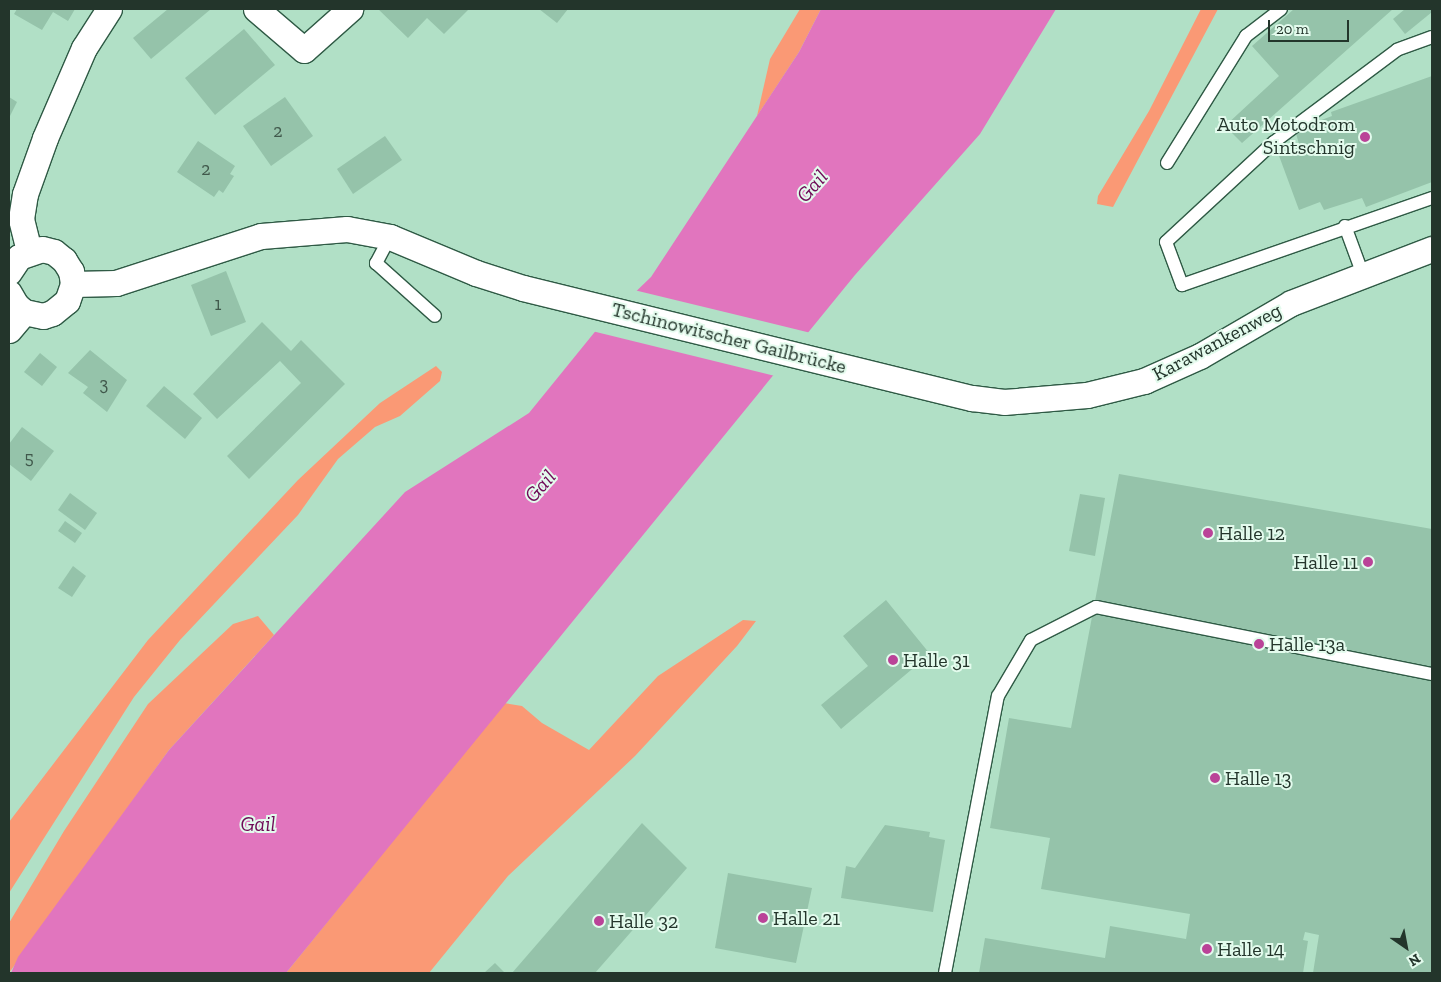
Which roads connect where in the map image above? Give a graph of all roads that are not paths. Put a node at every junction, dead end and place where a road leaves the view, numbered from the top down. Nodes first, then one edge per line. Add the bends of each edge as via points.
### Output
1 (109, 9) edge
2 (256, 9) edge
3 (350, 9) edge
4 (1281, 9) edge
5 (1432, 37) edge
6 (1167, 163) dead end
7 (1432, 198) edge
8 (15, 217) edge
9 (1345, 226) junction
10 (390, 237) junction
11 (1432, 249) edge
12 (29, 251) junction
13 (9, 272) edge
14 (1363, 275) junction
15 (73, 284) junction
16 (9, 293) edge
17 (435, 316) dead end
18 (17, 321) edge
19 (935, 389) joint
20 (1432, 674) edge
21 (945, 973) edge

1 - 8 street via 84,48
2 - 3 street via 304,50
4 - 6 lane via 1246,36
5 - 9 lane via 1396,50 1274,142 1166,242 1182,285
7 - 9 lane
8 - 12 street
9 - 14 lane
10 - 15 street, Tschinowitscher Gailbrücke via 347,229 261,236 116,283
10 - 17 lane via 376,263
10 - 19 street, Tschinowitscher Gailbrücke via 476,273 523,288
11 - 14 street, Karawankenweg
12 - 13 street via 19,256
12 - 15 street via 42,250 59,256 71,271
14 - 19 street, Karawankenweg via 1291,303 1200,356 1144,380 1086,395 1004,402
15 - 18 street via 72,293 60,308 43,316
16 - 18 street via 16,305
20 - 21 lane via 1096,607 1031,640 998,696

